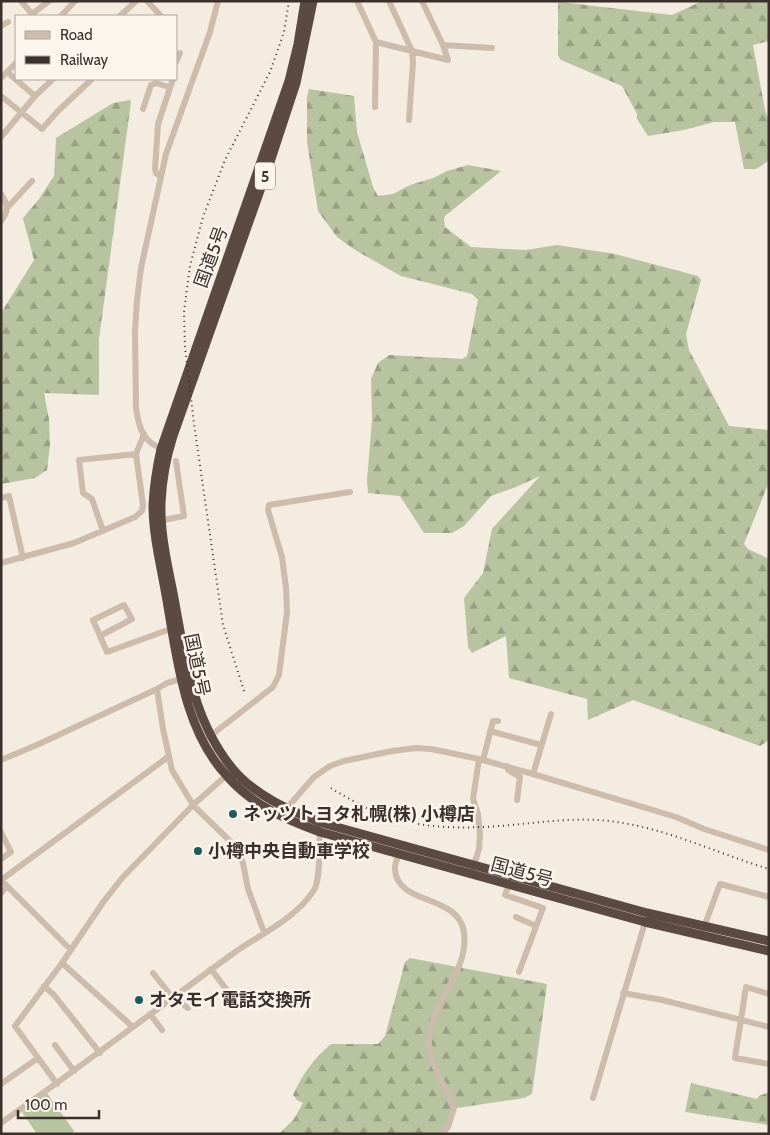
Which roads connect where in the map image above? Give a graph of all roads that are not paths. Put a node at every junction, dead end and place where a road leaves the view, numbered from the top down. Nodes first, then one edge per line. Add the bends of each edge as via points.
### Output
1 (21, 1) edge
2 (49, 1) edge
3 (75, 1) edge
4 (136, 1) edge
5 (147, 1) edge
6 (218, 1) edge
7 (305, 1) edge
8 (313, 1) edge
9 (357, 1) edge
10 (389, 1) edge
11 (422, 1) edge
12 (127, 10) junction
13 (62, 15) edge
14 (121, 15) edge
15 (133, 15) edge
16 (160, 15) edge
17 (8, 22) dead end
18 (1, 26) edge
19 (376, 42) junction
20 (443, 45) junction
21 (492, 48) dead end
22 (412, 51) junction
23 (180, 53) dead end
24 (178, 58) edge
25 (15, 64) edge
26 (7, 72) junction
27 (1, 78) edge
28 (15, 79) edge
29 (16, 80) edge
30 (53, 80) edge
31 (91, 80) edge
32 (173, 80) edge
33 (169, 88) junction
34 (1, 96) edge
35 (35, 96) junction
36 (375, 107) dead end
37 (143, 109) dead end
38 (22, 113) junction
39 (409, 120) dead end
40 (1, 137) edge
41 (160, 176) junction
42 (32, 181) dead end
43 (1, 194) edge
44 (8, 207) junction
45 (1, 220) edge
46 (201, 344) junction
47 (144, 434) junction
48 (165, 450) junction
49 (136, 454) junction
50 (176, 461) dead end
51 (350, 492) dead end
52 (1, 498) edge
53 (158, 521) junction
54 (103, 531) junction
55 (23, 558) junction
56 (1, 563) edge
57 (176, 627) junction
58 (100, 636) junction
59 (185, 678) junction
60 (157, 689) junction
61 (551, 714) dead end
62 (498, 722) dead end
63 (490, 731) junction
64 (206, 739) junction
65 (541, 745) junction
66 (168, 757) junction
67 (1, 760) edge
68 (481, 760) junction
69 (508, 766) junction
70 (229, 773) junction
71 (533, 774) junction
72 (517, 800) dead end
73 (193, 805) junction
74 (286, 809) junction
75 (321, 828) junction
76 (1, 832) edge
77 (400, 850) junction
78 (769, 850) edge
79 (1, 859) edge
80 (472, 870) junction
81 (1, 880) edge
82 (510, 880) junction
83 (7, 886) junction
84 (1, 893) edge
85 (769, 897) edge
86 (516, 917) dead end
87 (646, 918) junction
88 (536, 926) junction
89 (702, 931) junction
90 (264, 932) junction
91 (769, 941) edge
92 (70, 949) junction
93 (769, 951) edge
94 (62, 962) junction
95 (211, 969) junction
96 (519, 972) dead end
97 (153, 973) dead end
98 (44, 986) junction
99 (237, 992) dead end
100 (623, 993) junction
101 (769, 994) edge
102 (175, 996) junction
103 (188, 1008) dead end
104 (150, 1014) junction
105 (740, 1020) junction
106 (133, 1027) junction
107 (769, 1027) edge
108 (162, 1030) dead end
109 (55, 1046) dead end
110 (100, 1053) junction
111 (38, 1058) junction
112 (769, 1064) edge
113 (74, 1071) junction
114 (1, 1084) edge
115 (57, 1084) junction
116 (593, 1098) dead end
117 (1, 1123) edge
118 (442, 1134) edge

1 - 2 street via 32,14
3 - 13 street
4 - 12 street
5 - 16 street
6 - 41 street
7 - 46 highway, 国道5号 / 5 via 289,81
8 - 46 highway, 国道5号 / 5 via 296,83 268,168
9 - 19 street
10 - 22 street
11 - 20 street
12 - 14 street
12 - 15 street
17 - 18 street
19 - 22 street
19 - 36 street
20 - 21 street
20 - 22 street via 448,60
22 - 39 street
23 - 24 street
25 - 26 street
26 - 27 street
26 - 28 street
29 - 35 street
30 - 35 street
31 - 38 street via 42,128
32 - 33 street
33 - 37 street via 156,83 152,85
33 - 41 street via 158,124 155,169
34 - 38 street
35 - 38 street
38 - 40 street
41 - 47 street via 136,301 136,408
42 - 44 street
43 - 44 street
44 - 45 street
46 - 48 highway, 国道5号 / 5
47 - 48 street via 153,446
47 - 49 street
48 - 53 highway, 国道5号 / 5 via 154,488
49 - 54 street via 142,511
49 - 54 street via 79,460 83,493 92,499
50 - 53 street via 184,516
51 - 64 street via 269,505 286,588 287,612 279,675 272,687
52 - 55 street via 9,496
53 - 57 highway, 国道5号 / 5
54 - 55 street
55 - 56 street
57 - 58 street via 108,652
57 - 59 highway, 国道5号 / 5
58 - 58 street via 93,620 124,605 132,619
59 - 60 street
59 - 64 highway, 国道5号 / 5 via 190,710
60 - 66 street
60 - 67 street
61 - 65 street
62 - 63 street via 493,721
63 - 65 street
63 - 68 street
64 - 70 highway, 国道5号 / 5
65 - 71 street
66 - 73 street via 175,776
66 - 81 street
68 - 69 street
68 - 74 street via 416,748 344,760 314,777
68 - 80 street via 473,799 478,814 479,849
69 - 71 street
69 - 72 street via 508,770 520,776
70 - 73 street
70 - 74 highway, 国道5号 / 5
70 - 75 highway, 国道5号 / 5 via 241,791 281,817
71 - 78 street via 676,817
73 - 90 street via 234,845 243,863 248,890
73 - 92 street via 124,877
74 - 75 highway, 国道5号 / 5
75 - 77 highway, 国道5号 / 5
75 - 90 street via 314,890 291,915
76 - 79 street via 11,852
77 - 80 highway, 国道5号 / 5
77 - 118 street via 394,869 404,887 413,894 444,905 461,921 464,931 464,952 429,1036 434,1064 454,1108 448,1127
80 - 82 highway, 国道5号 / 5
81 - 83 street
82 - 87 highway, 国道5号 / 5
82 - 88 street via 505,895 543,908
83 - 84 street
83 - 92 street
85 - 89 street via 720,884
86 - 88 street
87 - 89 highway, 国道5号 / 5
87 - 100 street
88 - 96 street
89 - 91 highway, 国道5号 / 5
89 - 93 highway, 国道5号 / 5
90 - 95 street
92 - 94 street
94 - 98 street
94 - 106 street
95 - 99 street via 229,993
95 - 102 street
97 - 102 street
98 - 110 street
98 - 111 street via 15,1026
100 - 105 street
100 - 116 street
101 - 105 street via 746,987
102 - 103 street
102 - 104 street
104 - 106 street
104 - 108 street
105 - 107 street
105 - 112 street via 735,1058
106 - 110 street
109 - 113 street
110 - 113 street
111 - 114 street
111 - 115 street
113 - 115 street
115 - 117 street

